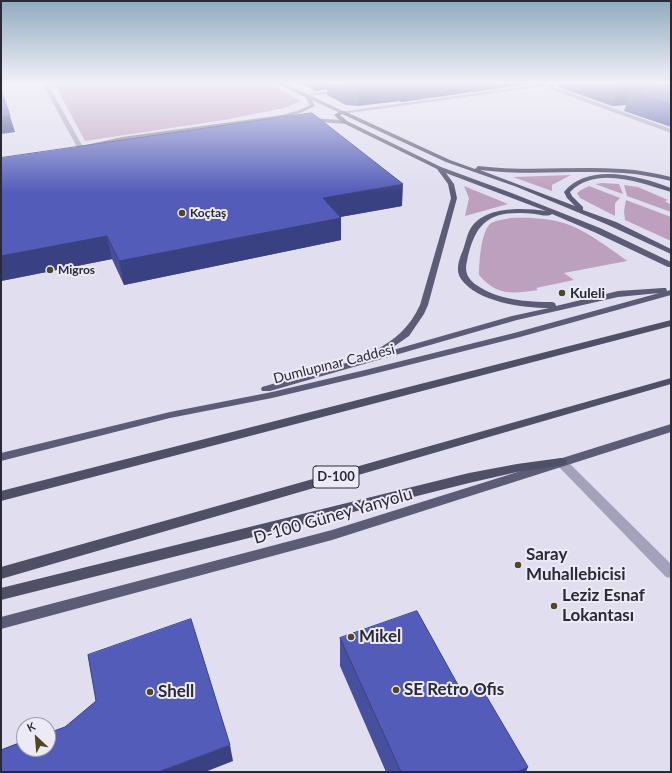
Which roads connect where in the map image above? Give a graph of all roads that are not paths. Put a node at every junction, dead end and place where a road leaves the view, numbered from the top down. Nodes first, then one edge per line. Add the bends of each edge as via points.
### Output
1 (64, 119) edge
2 (261, 119) edge
3 (342, 119) edge
4 (357, 119) edge
5 (636, 119) edge
6 (303, 120) edge
7 (291, 121) edge
8 (345, 122) junction
9 (671, 125) edge
10 (659, 127) junction
11 (671, 131) edge
12 (72, 148) edge
13 (80, 148) junction
14 (448, 161) junction
15 (438, 168) junction
16 (671, 179) edge
17 (671, 190) edge
18 (612, 224) junction
19 (597, 230) junction
20 (671, 252) edge
21 (671, 265) edge
22 (671, 291) edge
23 (572, 304) junction
24 (671, 323) edge
25 (356, 363) junction
26 (671, 381) edge
27 (170, 415) junction
28 (671, 428) edge
29 (1, 458) edge
30 (561, 462) junction
31 (1, 496) edge
32 (1, 573) edge
33 (671, 573) edge
34 (1, 594) edge
35 (1, 623) edge

1 - 13 street
2 - 13 main road
3 - 8 main road
4 - 14 main road
5 - 10 street
6 - 8 main road
7 - 13 main road
8 - 15 main road
9 - 10 street
10 - 11 street
12 - 13 main road
14 - 16 main road via 517,173 607,170 650,174
14 - 18 main road via 519,186
15 - 19 main road
15 - 25 main road via 451,184 454,198 424,305 418,319 403,336
17 - 18 main road via 620,177 591,178 571,186 567,192 568,197 578,206
18 - 20 main road
19 - 21 main road
19 - 23 main road via 553,215 523,211 506,212 482,220 472,231 462,270 464,278 476,288 489,295 524,304
22 - 23 main road via 626,293
22 - 27 main road, Dumlupınar Caddesi via 546,327 365,373
23 - 25 main road
24 - 31 highway
25 - 27 main road
26 - 32 highway, D-100
27 - 29 main road, Dumlupınar Caddesi
28 - 30 main road, D-100 Güney Yanyolu
30 - 33 street
30 - 34 highway via 469,478
30 - 35 main road, D-100 Güney Yanyolu via 420,509 289,547

